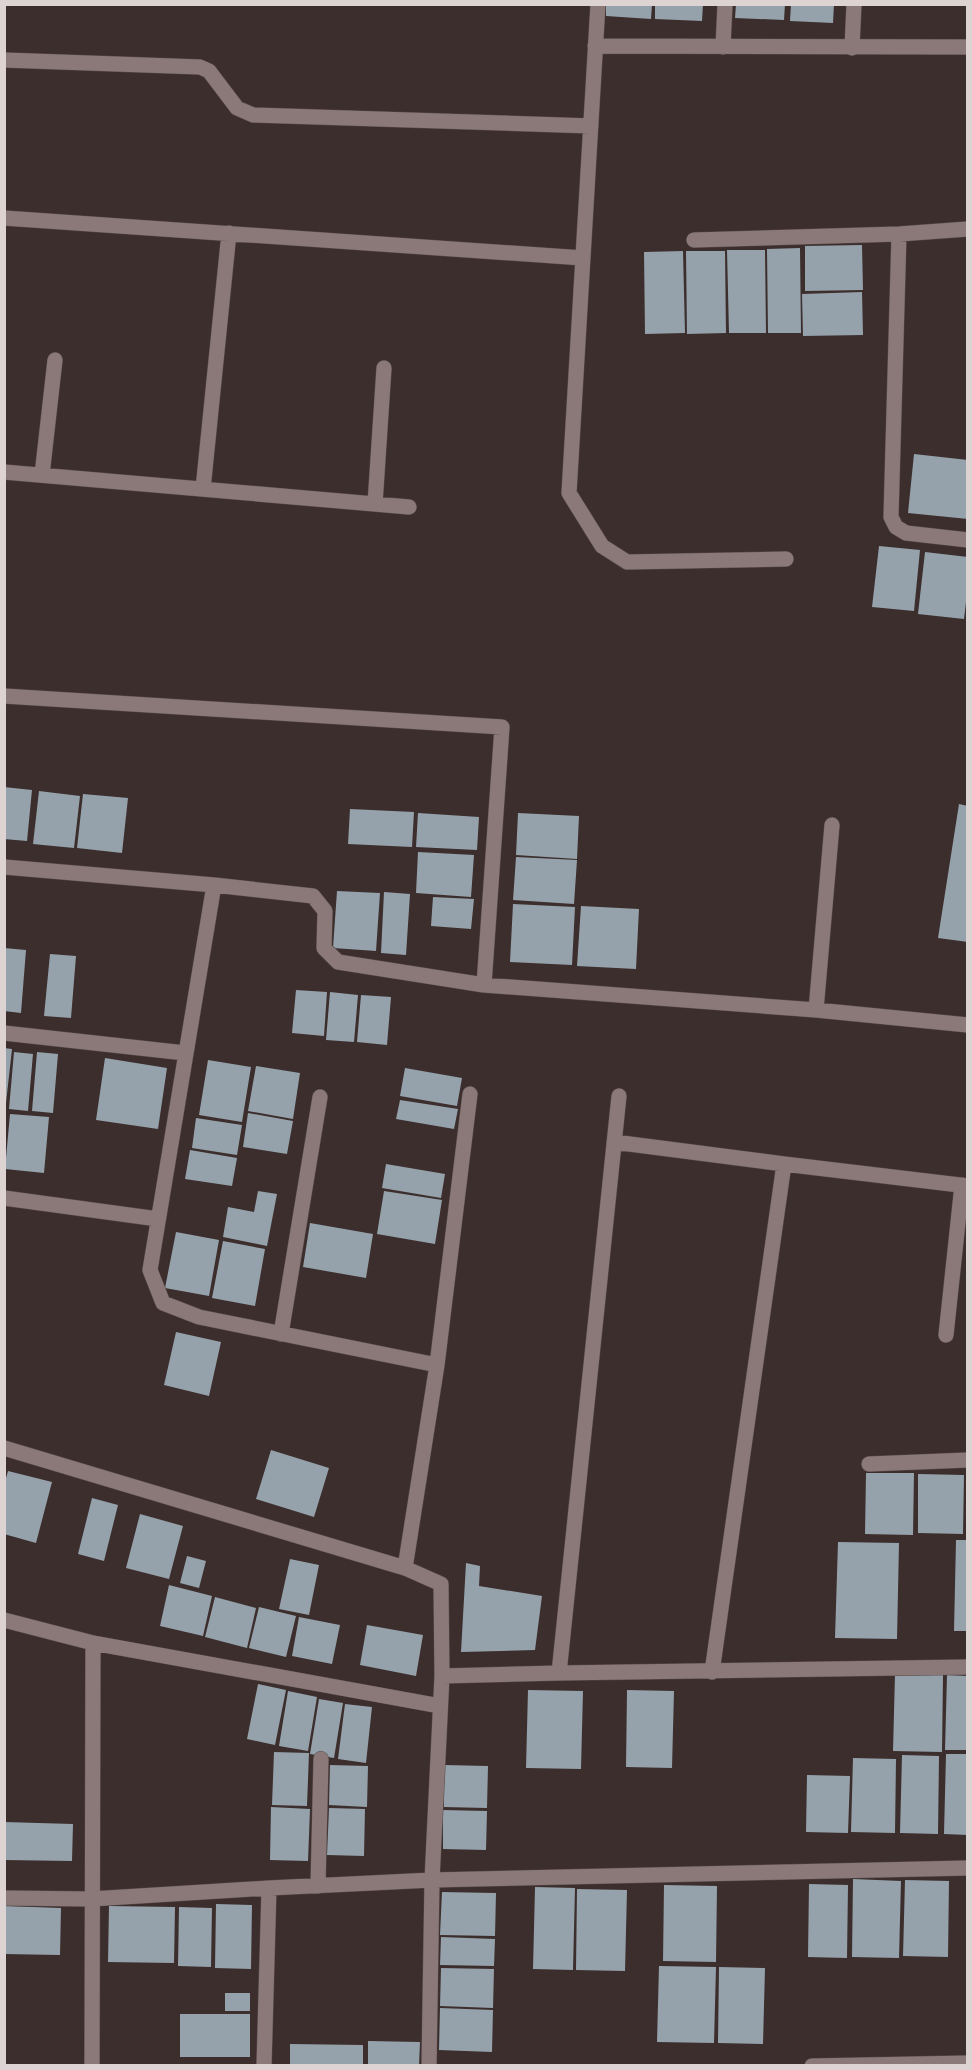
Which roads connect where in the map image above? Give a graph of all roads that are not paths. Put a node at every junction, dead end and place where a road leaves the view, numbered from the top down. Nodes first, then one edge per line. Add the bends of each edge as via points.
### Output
1 (598, 4) edge
2 (725, 4) edge
3 (854, 4) edge
4 (595, 46) junction
5 (723, 47) junction
6 (968, 47) edge
7 (852, 48) junction
8 (4, 60) edge
9 (591, 126) junction
10 (4, 218) edge
11 (968, 229) edge
12 (228, 233) junction
13 (898, 234) junction
14 (694, 240) dead end
15 (583, 258) junction
16 (55, 360) dead end
17 (384, 368) dead end
18 (4, 471) edge
19 (42, 475) junction
20 (203, 489) junction
21 (375, 504) junction
22 (409, 507) dead end
23 (968, 540) edge
24 (786, 559) dead end
25 (4, 696) edge
26 (832, 825) dead end
27 (4, 867) edge
28 (214, 885) junction
29 (484, 985) junction
30 (816, 1010) junction
31 (968, 1025) edge
32 (4, 1033) edge
33 (185, 1053) junction
34 (470, 1094) dead end
35 (619, 1096) dead end
36 (320, 1097) dead end
37 (614, 1142) junction
38 (784, 1164) junction
39 (964, 1185) edge
40 (4, 1198) edge
41 (158, 1219) junction
42 (281, 1334) junction
43 (946, 1335) dead end
44 (437, 1365) junction
45 (4, 1448) edge
46 (968, 1460) edge
47 (868, 1464) dead end
48 (405, 1568) junction
49 (4, 1620) edge
50 (93, 1643) junction
51 (968, 1667) edge
52 (712, 1671) junction
53 (559, 1673) junction
54 (442, 1676) junction
55 (440, 1706) junction
56 (321, 1759) dead end
57 (968, 1868) edge
58 (432, 1880) junction
59 (318, 1886) junction
60 (269, 1888) junction
61 (4, 1898) edge
62 (91, 1899) junction
63 (968, 2063) edge
64 (92, 2066) edge
65 (264, 2066) edge
66 (429, 2066) edge
67 (812, 2066) edge

1 - 4 street
2 - 5 street
3 - 7 street
4 - 5 street
4 - 9 street
5 - 7 street
6 - 7 street
8 - 9 street via 200,67 209,71 237,108 253,115
9 - 15 street
10 - 12 street
11 - 13 street
12 - 15 street
12 - 20 street
13 - 14 street
13 - 23 street via 891,517 896,527 906,533
15 - 24 street via 569,493 602,546 627,562
16 - 19 street
17 - 21 street
18 - 19 street
19 - 20 street
20 - 21 street
21 - 22 street
25 - 29 street via 502,726
26 - 30 street
27 - 28 street
28 - 29 street via 313,896 325,911 324,948 338,962
28 - 33 street
29 - 30 street
30 - 31 street
32 - 33 street
33 - 41 street
34 - 44 street
35 - 37 street
36 - 42 street
37 - 38 street
37 - 53 street
38 - 39 street
38 - 52 street
39 - 43 street
40 - 41 street
41 - 42 street via 150,1270 163,1303 199,1317
42 - 44 street
44 - 48 street
45 - 48 street
46 - 47 street
48 - 54 street via 441,1584
49 - 50 street
50 - 55 street
50 - 62 street
51 - 52 street
52 - 53 street
53 - 54 street
54 - 55 street
55 - 58 street
56 - 59 street
57 - 58 street
58 - 59 street
58 - 66 street
59 - 60 street
60 - 62 street
60 - 65 street
61 - 62 street
62 - 64 street
63 - 67 street

